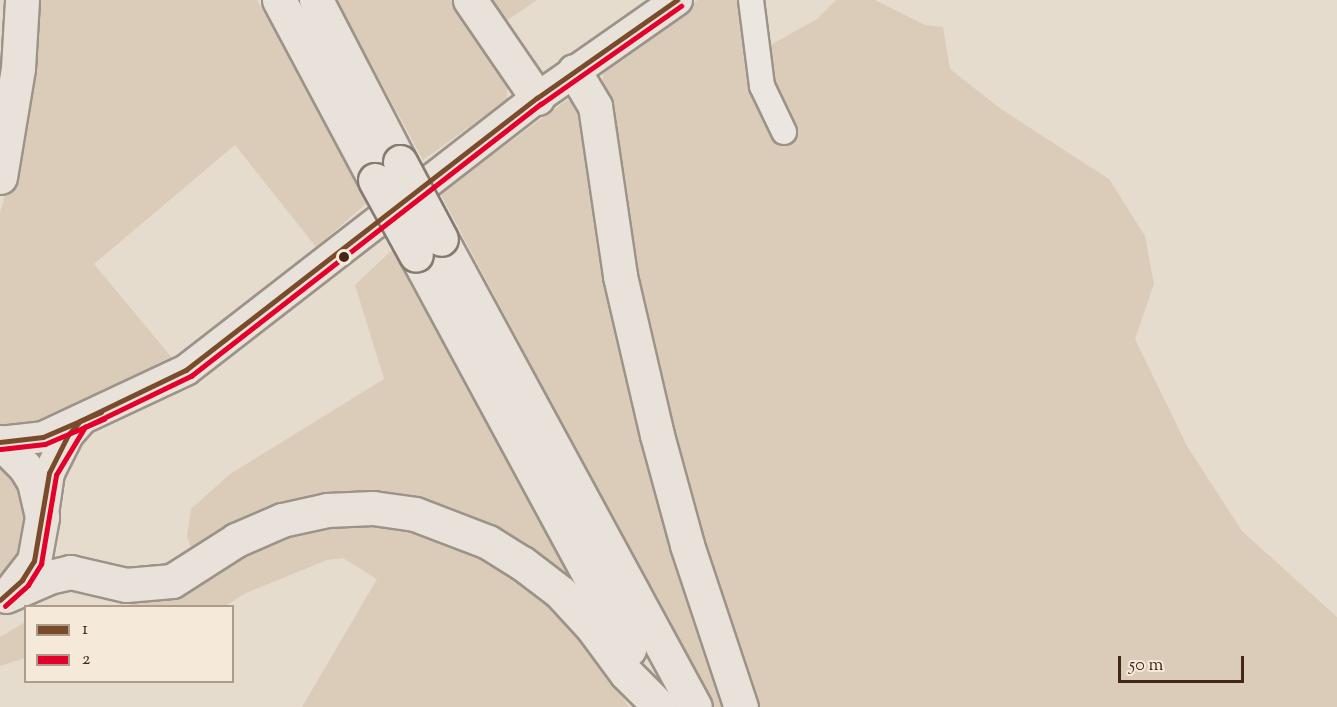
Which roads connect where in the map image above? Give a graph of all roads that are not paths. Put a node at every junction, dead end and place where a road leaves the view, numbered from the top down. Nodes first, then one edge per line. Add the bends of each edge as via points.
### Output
1 (22, 0) edge
2 (279, 0) edge
3 (316, 0) edge
4 (470, 0) edge
5 (676, 0) edge
6 (751, 0) edge
7 (574, 71) junction
8 (537, 98) junction
9 (784, 132) dead end
10 (387, 171) junction
11 (0, 177) edge
12 (428, 247) junction
13 (80, 421) junction
14 (0, 442) edge
15 (42, 517) junction
16 (3, 598) edge
17 (660, 707) edge
18 (695, 707) edge
19 (741, 707) edge

1 - 11 highway via 18,68
2 - 10 highway
3 - 10 highway
4 - 8 highway
5 - 7 main road
6 - 9 street via 762,86
7 - 8 main road
7 - 19 highway via 595,106 620,276 657,435 687,546
8 - 13 main road via 186,370
10 - 12 highway, bridge
12 - 17 highway
12 - 18 highway
13 - 14 main road via 42,437
13 - 15 main road via 68,435 49,473
14 - 15 highway via 30,475
15 - 16 highway via 34,561
16 - 17 highway via 49,576 70,572 126,585 151,586 172,581 236,540 282,520 327,510 373,508 415,514 479,537 560,592 626,673

